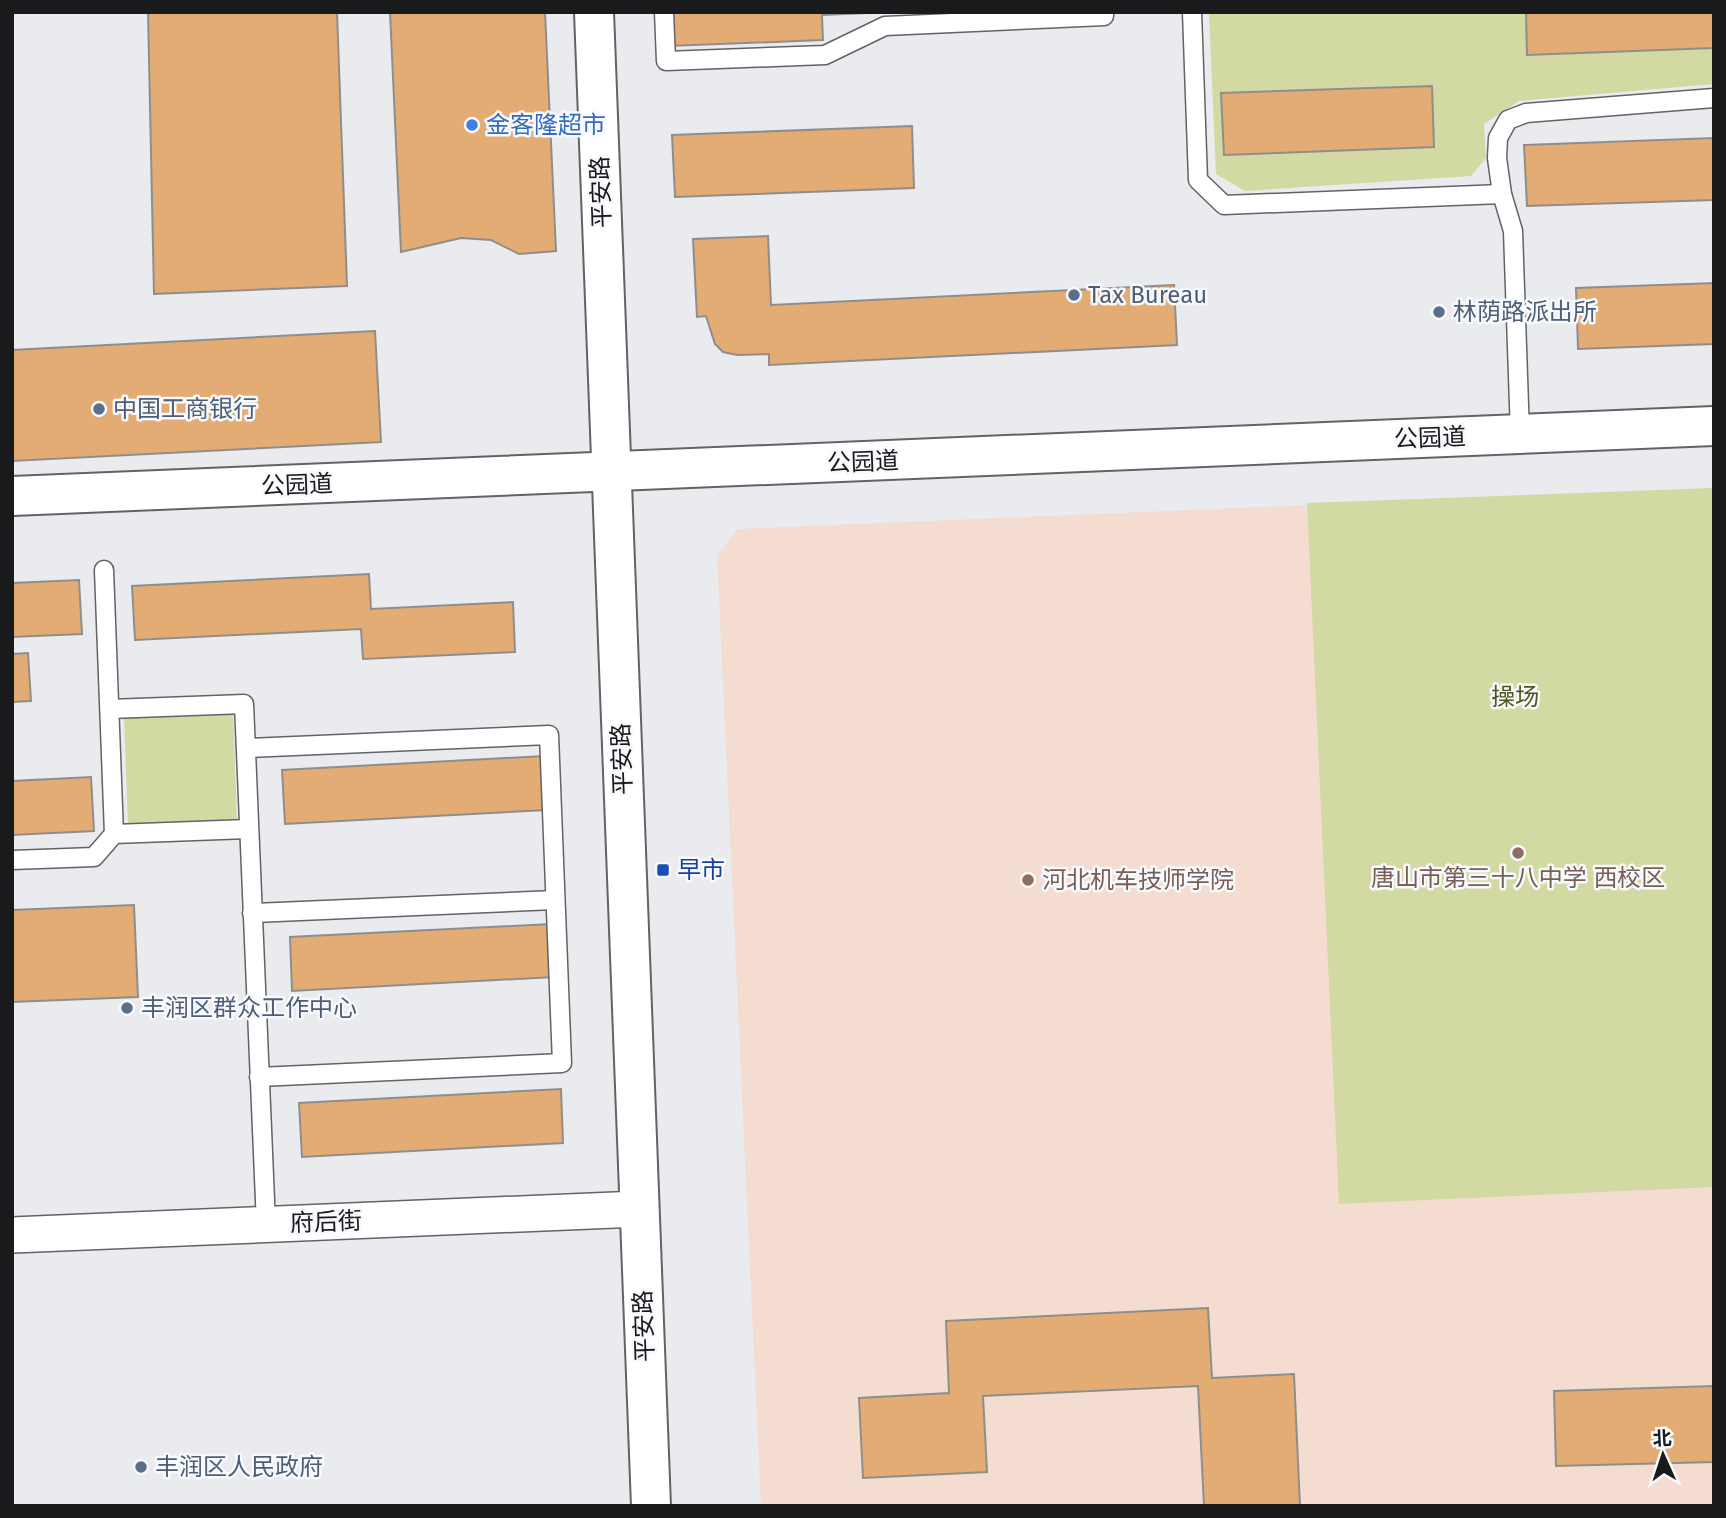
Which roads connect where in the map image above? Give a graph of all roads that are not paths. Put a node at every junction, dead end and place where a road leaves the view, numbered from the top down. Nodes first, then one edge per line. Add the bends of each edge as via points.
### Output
1 (594, 12) edge
2 (664, 12) edge
3 (1104, 12) edge
4 (1192, 12) edge
5 (1714, 98) edge
6 (1502, 194) junction
7 (1714, 426) edge
8 (1520, 434) junction
9 (611, 472) junction
10 (12, 496) edge
11 (104, 570) dead end
12 (110, 709) junction
13 (247, 748) junction
14 (248, 829) junction
15 (114, 834) junction
16 (12, 860) edge
17 (555, 900) junction
18 (252, 913) junction
19 (259, 1077) junction
20 (639, 1209) junction
21 (266, 1224) junction
22 (12, 1235) edge
23 (652, 1506) edge

1 - 9 main road, 平安路
2 - 3 lane via 666,61 825,55 885,26 1104,16
4 - 6 lane via 1198,180 1224,205
5 - 6 lane via 1525,113 1508,120 1498,138
6 - 8 lane via 1513,232
7 - 8 main road, 公园道
8 - 9 main road, 公园道
9 - 10 main road, 公园道
9 - 20 main road, 平安路
11 - 12 lane
12 - 13 lane via 244,704
12 - 15 lane
13 - 14 lane
13 - 17 lane via 549,736
14 - 15 lane
14 - 18 lane
15 - 16 lane via 94,857
17 - 18 lane
17 - 19 lane via 562,1063
18 - 19 lane
19 - 21 lane
20 - 21 street, 府后街
20 - 23 main road, 平安路
21 - 22 street, 府后街

